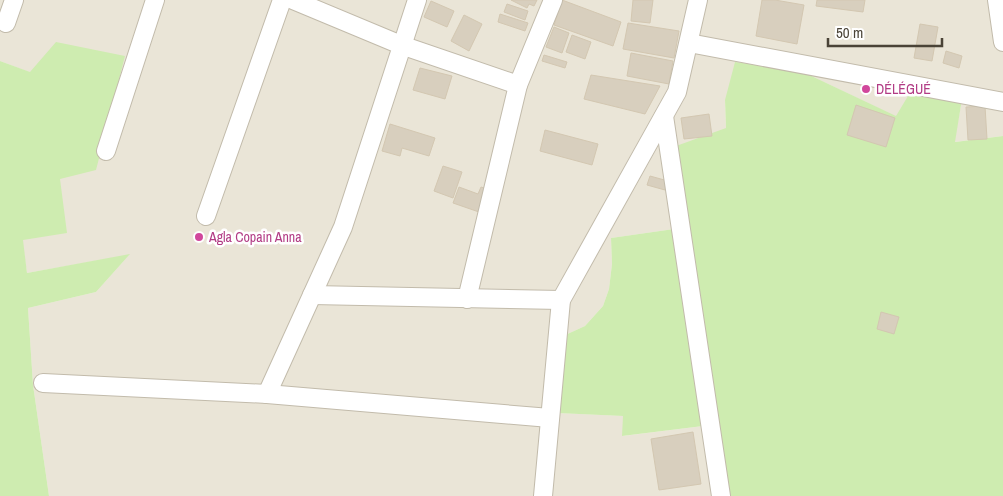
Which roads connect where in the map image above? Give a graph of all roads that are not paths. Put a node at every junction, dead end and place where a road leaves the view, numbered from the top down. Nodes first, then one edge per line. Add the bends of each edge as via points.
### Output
1 (14, 0) edge
2 (155, 0) edge
3 (282, 0) edge
4 (292, 0) edge
5 (417, 0) edge
6 (552, 0) edge
7 (698, 0) edge
8 (997, 0) edge
9 (6, 23) dead end
10 (1003, 42) edge
11 (688, 43) junction
12 (401, 45) junction
13 (518, 85) junction
14 (1003, 102) edge
15 (664, 116) junction
16 (106, 151) dead end
17 (206, 216) dead end
18 (312, 295) junction
19 (467, 299) junction
20 (561, 300) junction
21 (43, 383) dead end
22 (267, 394) junction
23 (550, 418) junction
24 (543, 496) edge
25 (721, 496) edge

1 - 9 street
2 - 16 street
3 - 17 street
4 - 12 street
5 - 12 street
6 - 13 street
7 - 11 street
8 - 10 street
11 - 14 street
11 - 15 street via 677,92
12 - 13 street
12 - 18 street via 343,226
13 - 19 street
15 - 20 street
15 - 25 street
18 - 19 street
18 - 22 street
19 - 20 street
20 - 23 street
21 - 22 street
22 - 23 street
23 - 24 street

